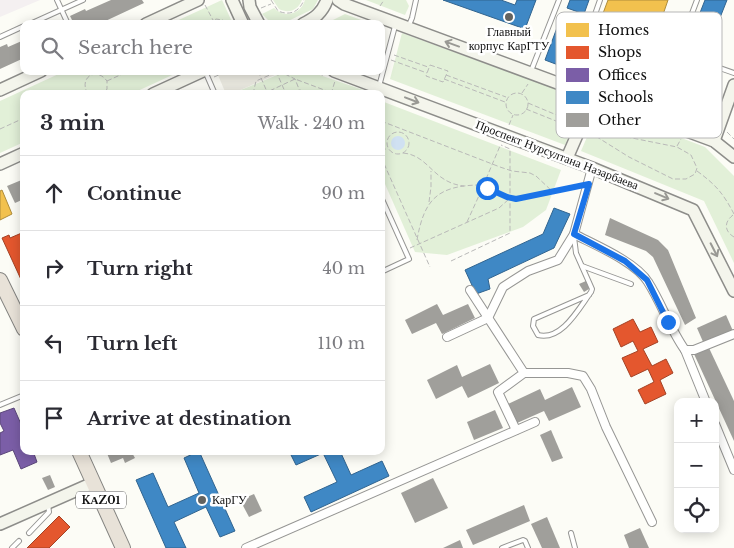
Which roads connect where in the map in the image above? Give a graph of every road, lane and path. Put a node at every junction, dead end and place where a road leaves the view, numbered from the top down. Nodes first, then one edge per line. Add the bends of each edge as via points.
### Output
1 (57, 0) edge
2 (83, 0) edge
3 (198, 0) edge
4 (203, 0) edge
5 (232, 0) edge
6 (249, 0) edge
7 (271, 0) edge
8 (304, 0) edge
9 (327, 0) edge
10 (338, 0) edge
11 (384, 0) edge
12 (416, 0) edge
13 (559, 0) edge
14 (600, 0) edge
15 (696, 0) edge
16 (272, 4) junction
17 (260, 9) dead end
18 (379, 9) dead end
19 (61, 10) junction
20 (596, 12) edge
21 (692, 12) edge
22 (39, 20) edge
23 (66, 20) edge
24 (155, 20) edge
25 (213, 20) joint
26 (221, 20) edge
27 (241, 20) edge
28 (257, 20) edge
29 (310, 20) edge
30 (396, 23) junction
31 (20, 28) edge
32 (408, 28) junction
33 (0, 37) edge
34 (387, 55) junction
35 (385, 63) edge
36 (429, 68) junction
37 (722, 69) edge
38 (427, 73) junction
39 (531, 73) junction
40 (734, 73) edge
41 (32, 75) edge
42 (91, 75) edge
43 (101, 75) edge
44 (120, 75) edge
45 (203, 75) edge
46 (206, 75) edge
47 (260, 75) edge
48 (270, 75) edge
49 (277, 75) edge
50 (287, 75) edge
51 (343, 75) edge
52 (382, 75) edge
53 (446, 75) junction
54 (261, 79) junction
55 (295, 79) junction
56 (444, 79) junction
57 (107, 81) junction
58 (556, 82) edge
59 (282, 85) junction
60 (734, 85) edge
61 (299, 89) edge
62 (0, 90) edge
63 (86, 90) edge
64 (106, 90) edge
65 (164, 90) edge
66 (213, 90) edge
67 (254, 90) edge
68 (266, 90) edge
69 (273, 90) edge
70 (284, 90) edge
71 (323, 90) edge
72 (376, 90) edge
73 (378, 90) edge
74 (385, 93) edge
75 (508, 98) junction
76 (506, 102) junction
77 (731, 103) edge
78 (528, 104) junction
79 (526, 110) junction
80 (513, 115) junction
81 (556, 116) edge
82 (556, 119) edge
83 (20, 120) edge
84 (385, 123) edge
85 (722, 124) edge
86 (509, 125) dead end
87 (0, 129) edge
88 (403, 130) junction
89 (402, 132) junction
90 (575, 138) edge
91 (600, 138) edge
92 (636, 138) edge
93 (703, 138) edge
94 (716, 138) edge
95 (714, 142) junction
96 (388, 148) junction
97 (385, 149) edge
98 (403, 153) junction
99 (20, 155) edge
100 (734, 157) edge
101 (567, 158) junction
102 (0, 164) edge
103 (492, 164) junction
104 (385, 166) edge
105 (592, 168) junction
106 (431, 170) junction
107 (510, 170) junction
108 (696, 170) junction
109 (486, 179) junction
110 (589, 184) junction
111 (479, 185) junction
112 (465, 186) junction
113 (482, 188) junction
114 (487, 188) junction
115 (552, 192) junction
116 (510, 198) junction
117 (428, 204) junction
118 (385, 206) edge
119 (734, 214) edge
120 (467, 223) junction
121 (574, 234) junction
122 (734, 237) edge
123 (417, 240) junction
124 (419, 244) junction
125 (405, 250) junction
126 (451, 261) dead end
127 (582, 266) junction
128 (430, 267) dead end
129 (385, 270) edge
130 (0, 280) edge
131 (630, 284) dead end
132 (470, 290) dead end
133 (734, 291) edge
134 (589, 295) junction
135 (488, 318) junction
136 (20, 321) edge
137 (734, 334) edge
138 (447, 337) dead end
139 (685, 350) junction
140 (524, 373) junction
141 (20, 397) edge
142 (704, 398) edge
143 (0, 405) edge
144 (535, 422) dead end
145 (516, 430) junction
146 (719, 434) edge
147 (81, 455) edge
148 (734, 470) edge
149 (93, 483) junction
150 (48, 502) junction
151 (652, 522) dead end
152 (0, 524) edge
153 (29, 533) dead end
154 (571, 533) dead end
155 (19, 541) dead end
156 (12, 548) edge
157 (123, 548) edge
158 (246, 548) edge
159 (502, 548) edge
160 (528, 548) edge
161 (575, 548) edge

1 - 19 lane
2 - 19 lane
3 - 24 main road
4 - 25 path
5 - 27 main road
6 - 28 main road
7 - 16 path
8 - 16 path via 292,13 282,13
9 - 29 main road via 323,10
10 - 30 main road
11 - 18 path
12 - 32 lane
13 - 39 lane
14 - 20 lane
15 - 21 lane
16 - 17 path
19 - 22 lane
19 - 23 lane
25 - 26 path
30 - 32 main road
30 - 34 lane
31 - 33 lane
39 -> 32 main road
34 - 35 lane
34 - 36 path
34 - 38 path
36 - 38 path
36 - 53 path via 430,64 448,71
37 - 40 lane
38 - 56 path via 426,76 443,82
39 - 58 main road
41 - 62 main road
42 - 63 path via 85,82
43 - 57 path
44 - 57 path
45 - 65 main road
46 - 66 lane
47 - 54 path
48 - 54 path
49 - 59 path
50 - 55 path
51 - 72 main road, Проспект Нурсултана Назарбаева
52 - 73 lane
53 - 56 path
53 - 75 path
54 - 67 path via 256,81
54 - 68 path
55 - 59 path
55 - 61 path
55 - 71 path
56 - 76 path
57 - 64 path
59 - 69 path
59 - 70 path
60 - 77 main road
74 -> 101 main road, Проспект Нурсултана Назарбаева
75 - 76 path
75 - 78 path via 515,92 521,93
76 - 80 path
77 - 85 main road
78 - 79 path
78 - 81 path
79 - 80 path
79 - 82 path
80 - 86 path
83 - 87 path
84 - 88 path
88 - 89 path
88 - 103 path
89 - 96 path via 392,133 387,141
89 - 98 path via 409,140
90 - 101 main road
91 - 108 path via 673,179 686,179
92 - 108 path via 677,147 691,155
93 - 95 main road
94 - 95 main road
95 - 100 main road
96 - 97 path
96 - 98 path via 393,153
98 - 106 path via 419,157
99 - 102 main road
101 - 105 main road, Проспект Нурсултана Назарбаева
103 - 107 path
103 - 107 path via 501,144 510,149
103 - 109 path
104 - 123 path
105 - 110 street
105 -> 133 main road, Проспект Нурсултана Назарбаева via 693,210
106 - 112 path via 443,179
106 - 117 path
107 - 115 path via 536,176
107 - 116 path
108 - 119 path via 714,184
109 - 111 path
109 - 114 path via 489,183
110 - 115 path
110 - 121 street
111 - 112 path
111 - 113 path
112 - 117 path via 446,191
113 - 114 path
113 - 120 path
114 - 116 path
115 - 116 path
116 - 120 path via 499,208
116 - 126 path via 510,233
117 - 123 path
118 - 125 lane
119 - 122 path via 726,226
120 - 124 path
121 - 127 lane via 576,253
121 - 135 street via 558,260 528,271 503,287
121 - 139 street via 625,261 647,280
123 - 124 path
124 - 125 path
124 - 128 path
125 - 129 lane via 409,259
127 - 131 lane
127 - 134 lane via 592,289
130 - 136 highway
132 - 135 street
134 - 134 lane via 562,329 550,336 538,335 533,326 534,319
135 - 138 street
135 - 140 street
137 - 139 street via 694,350
139 - 142 street
140 - 145 street via 498,392
140 - 151 street via 583,376 592,389 606,427
141 - 143 lane
144 - 145 street
145 - 158 street
146 - 148 street
147 - 149 highway, KАZ01
149 - 150 main road
149 - 157 highway, KАZ01
150 - 152 main road
150 - 153 lane via 49,512
154 - 161 lane
155 - 156 lane
159 - 160 lane via 522,540

